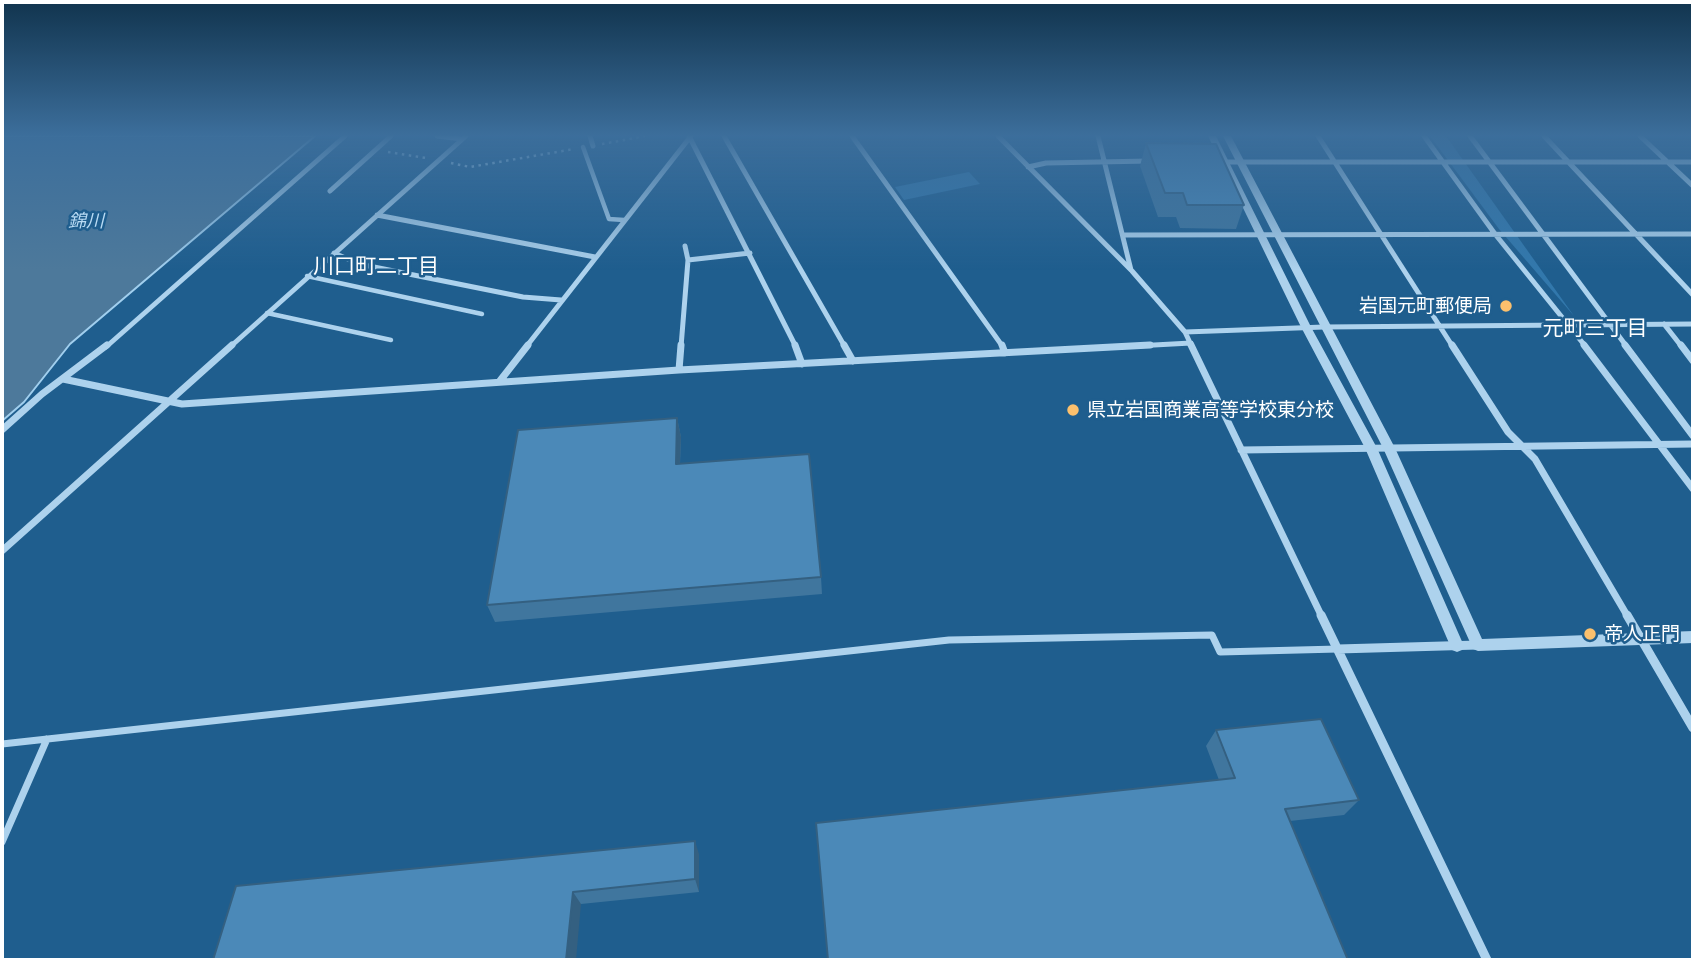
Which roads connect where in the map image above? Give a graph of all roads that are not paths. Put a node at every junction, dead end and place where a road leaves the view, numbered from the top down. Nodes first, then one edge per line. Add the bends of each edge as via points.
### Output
1 (294, 181) edge
2 (341, 181) edge
3 (415, 181) edge
4 (595, 181) edge
5 (655, 181) edge
6 (713, 181) edge
7 (750, 181) edge
8 (884, 181) edge
9 (1042, 181) edge
10 (1110, 181) edge
11 (1231, 181) edge
12 (1249, 181) edge
13 (1346, 181) edge
14 (1458, 181) edge
15 (1505, 181) edge
16 (1587, 181) edge
17 (330, 191) dead end
18 (377, 215) junction
19 (624, 220) junction
20 (1259, 234) junction
21 (1275, 234) junction
22 (1379, 234) junction
23 (1495, 234) junction
24 (1544, 234) junction
25 (1637, 234) junction
26 (1693, 234) edge
27 (1124, 235) junction
28 (685, 246) dead end
29 (334, 253) junction
30 (750, 253) junction
31 (595, 257) junction
32 (688, 260) junction
33 (1132, 271) junction
34 (307, 276) junction
35 (1693, 295) edge
36 (561, 300) junction
37 (267, 313) junction
38 (482, 314) dead end
39 (1664, 324) junction
40 (1693, 324) edge
41 (1569, 325) junction
42 (1611, 325) junction
43 (1438, 326) junction
44 (1306, 327) junction
45 (1324, 327) junction
46 (1185, 332) junction
47 (391, 340) dead end
48 (1191, 343) junction
49 (1005, 353) junction
50 (1693, 361) edge
51 (853, 362) junction
52 (802, 364) junction
53 (679, 370) junction
54 (63, 379) junction
55 (499, 382) junction
56 (168, 402) junction
57 (2, 430) edge
58 (1693, 436) edge
59 (1660, 444) junction
60 (1693, 444) edge
61 (1522, 446) junction
62 (1371, 448) junction
63 (1388, 448) junction
64 (1241, 450) junction
65 (1693, 489) edge
66 (2, 551) edge
67 (1693, 638) edge
68 (1642, 639) junction
69 (1478, 645) junction
70 (1457, 646) junction
71 (1338, 649) junction
72 (1693, 728) edge
73 (47, 738) junction
74 (2, 744) edge
75 (2, 842) edge
76 (1487, 960) edge

1 - 54 street
2 - 17 street
3 - 18 street
4 - 19 lane via 609,219
5 - 19 street
6 - 30 street
7 - 51 street
8 - 49 street
9 - 33 street
10 - 27 street
11 - 20 street
12 - 21 street
13 - 22 street
14 - 23 street
15 - 24 street
16 - 25 street
18 - 29 street
18 - 31 street
19 - 31 street
20 - 21 street
20 - 27 street
20 - 44 street
21 - 22 street
21 - 45 street
22 - 23 street
22 - 43 street
23 - 24 street
23 - 41 street
24 - 25 street
24 - 42 street
25 - 26 street
25 - 35 street
27 - 33 street
28 - 32 street
29 - 34 street
29 - 36 street via 359,264 523,297
30 - 32 street
30 - 52 street
31 - 36 street
32 - 53 street
33 - 46 street
34 - 37 street
34 - 38 lane
36 - 55 street
37 - 47 lane
37 - 56 street
39 - 40 street
39 - 42 street
39 - 50 street
41 - 42 street
41 - 43 street
41 - 59 street
42 - 58 street
43 - 45 street
43 - 61 street
44 - 45 street
44 - 46 street
44 - 62 street
45 - 63 street
46 - 48 street
48 - 49 street
48 - 64 street
49 - 51 street
51 - 52 street
52 - 53 street
53 - 55 street
54 - 56 street
54 - 57 street
55 - 56 street
56 - 66 street
59 - 60 street
59 - 61 street
59 - 65 street
61 - 63 street
61 - 68 street via 1535,459
62 - 63 street
62 - 64 street
62 - 70 street
63 - 69 street
64 - 71 street
67 - 68 street
68 - 69 street
68 - 72 street
69 - 70 street
70 - 71 street
71 - 73 lane via 1220,652 1212,635 949,640
71 - 76 street
73 - 74 lane
73 - 75 lane

